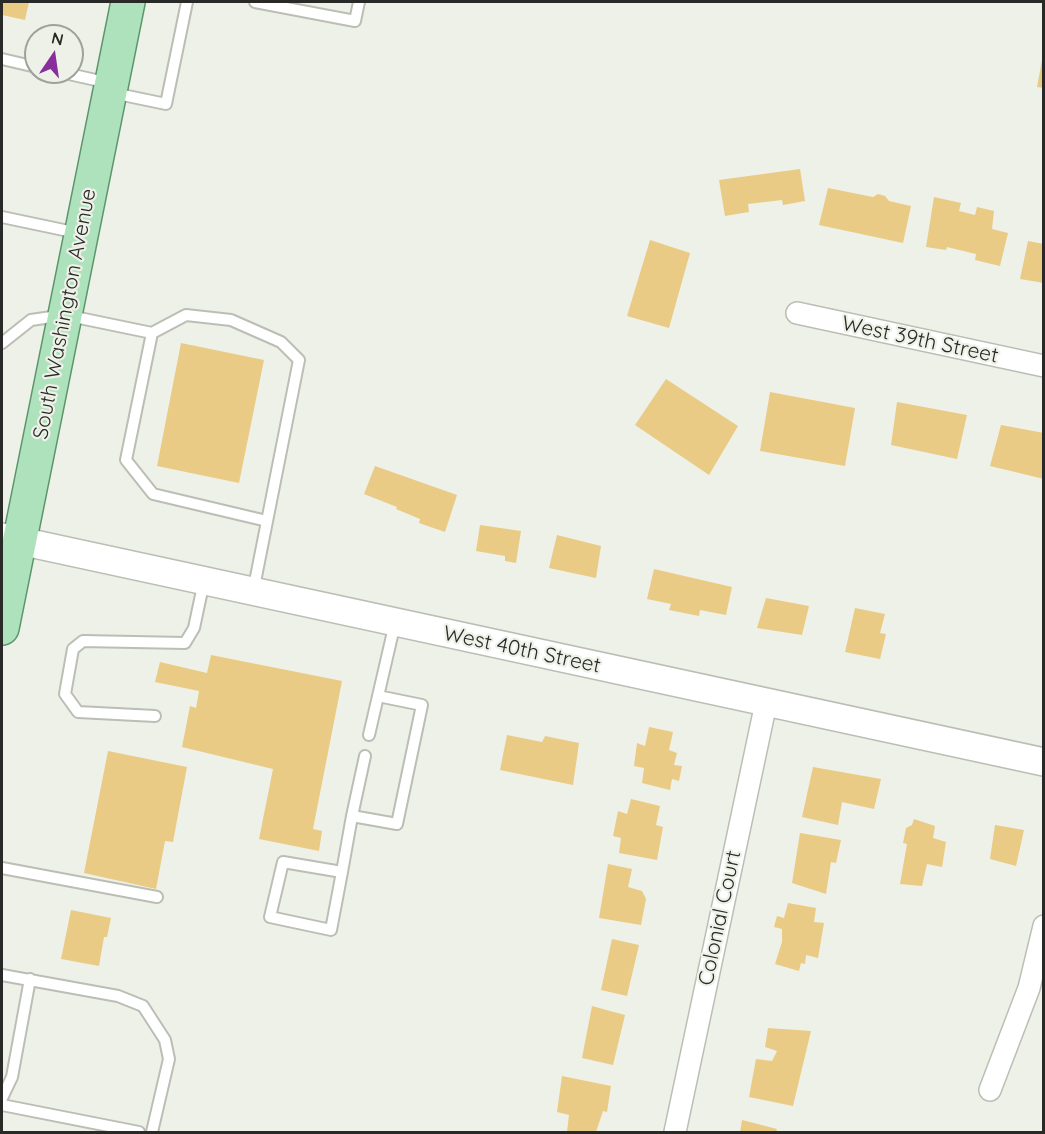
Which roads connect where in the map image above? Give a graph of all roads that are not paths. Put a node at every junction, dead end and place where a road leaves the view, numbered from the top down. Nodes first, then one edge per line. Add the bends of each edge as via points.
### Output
1 (128, 2) edge
2 (187, 2) edge
3 (255, 2) edge
4 (359, 2) edge
5 (2, 59) edge
6 (24, 64) edge
7 (84, 80) edge
8 (111, 88) junction
9 (2, 217) edge
10 (81, 234) junction
11 (797, 314) dead end
12 (65, 315) junction
13 (152, 333) junction
14 (2, 343) edge
15 (1044, 366) edge
16 (267, 521) junction
17 (10, 539) edge
18 (204, 581) junction
19 (253, 592) junction
20 (395, 622) junction
21 (2, 628) edge
22 (378, 696) junction
23 (766, 704) junction
24 (155, 716) dead end
25 (369, 735) dead end
26 (365, 756) dead end
27 (1044, 762) edge
28 (352, 816) junction
29 (2, 868) edge
30 (342, 872) junction
31 (157, 897) dead end
32 (1044, 926) edge
33 (2, 975) edge
34 (30, 980) junction
35 (990, 1090) dead end
36 (2, 1098) edge
37 (2, 1105) edge
38 (139, 1132) edge
39 (152, 1132) edge
40 (675, 1132) edge

1 - 8 main road, South Washington Avenue
2 - 8 lane via 166,104
3 - 4 lane via 355,21
5 - 6 lane
7 - 8 lane
8 - 10 main road, South Washington Avenue
9 - 10 lane
10 - 12 main road, South Washington Avenue
11 - 15 street, West 39th Street
12 - 13 lane
12 - 14 lane via 31,320
12 - 17 main road, South Washington Avenue
13 - 16 lane via 126,460 153,494
13 - 16 lane via 186,315 231,320 281,342 299,360
16 - 19 lane
17 - 18 street, West 40th Street
17 - 21 main road, South Washington Avenue
18 - 19 street, West 40th Street
18 - 24 lane via 194,628 185,643 83,641 73,648 65,694 78,712
19 - 20 street, West 40th Street
20 - 22 lane
20 - 23 street, West 40th Street
22 - 25 lane
22 - 28 lane via 423,705 397,824
23 - 27 street, West 40th Street
23 - 40 street, Colonial Court
26 - 28 lane
28 - 30 lane
29 - 31 lane
30 - 30 lane via 331,930 270,917 283,862
32 - 35 street via 1029,988
33 - 34 lane
34 - 36 lane via 12,1077
34 - 39 lane via 129,998 143,1006 165,1040 169,1059
37 - 38 lane

